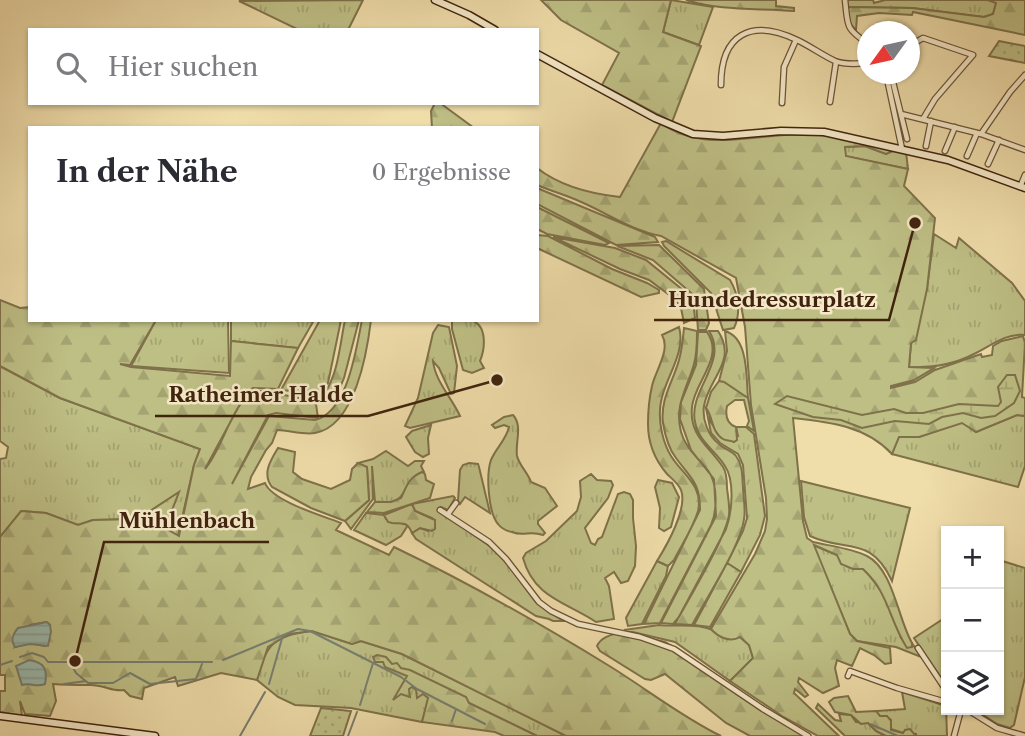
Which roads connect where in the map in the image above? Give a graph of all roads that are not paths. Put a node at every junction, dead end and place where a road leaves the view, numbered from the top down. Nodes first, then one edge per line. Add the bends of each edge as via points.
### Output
1 (435, 0) edge
2 (845, 0) edge
3 (491, 28) edge
4 (857, 37) edge
5 (796, 40) junction
6 (920, 40) edge
7 (539, 55) edge
8 (836, 62) junction
9 (857, 65) edge
10 (1025, 75) edge
11 (891, 84) edge
12 (892, 84) edge
13 (721, 85) dead end
14 (782, 103) dead end
15 (830, 103) dead end
16 (901, 114) junction
17 (923, 119) junction
18 (931, 121) junction
19 (955, 127) junction
20 (979, 133) junction
21 (906, 139) dead end
22 (999, 140) junction
23 (926, 146) dead end
24 (902, 149) junction
25 (1025, 150) edge
26 (945, 151) dead end
27 (967, 156) dead end
28 (988, 164) dead end
29 (1025, 175) edge
30 (1022, 188) edge
31 (456, 503) dead end
32 (440, 510) dead end
33 (448, 514) junction
34 (918, 648) dead end
35 (848, 676) dead end
36 (941, 682) edge
37 (941, 701) edge
38 (960, 715) edge
39 (976, 715) edge
40 (0, 716) edge
41 (146, 734) edge
42 (155, 736) edge
43 (808, 736) edge
44 (954, 736) edge
45 (1025, 736) edge

1 - 3 main road
2 - 4 street via 846,20
5 - 8 street
5 - 13 street via 768,31 739,36 723,56
5 - 14 street via 784,67
6 - 17 street via 973,55
7 - 24 main road via 693,134 805,131
8 - 9 street
8 - 15 street
10 - 20 street
11 - 24 street
12 - 16 street
16 - 17 street
16 - 21 street
17 - 18 street
18 - 19 street
18 - 23 street
19 - 20 street
19 - 26 street
20 - 22 street
20 - 27 street
22 - 25 street
22 - 28 street
24 - 30 main road via 948,160
29 - 30 street
31 - 33 street
32 - 33 street
33 - 43 street via 492,544 539,603 551,611 578,624 674,649
34 - 36 street
35 - 37 street via 850,671
38 - 44 street
39 - 45 street via 996,728
40 - 41 main road
41 - 42 main road

